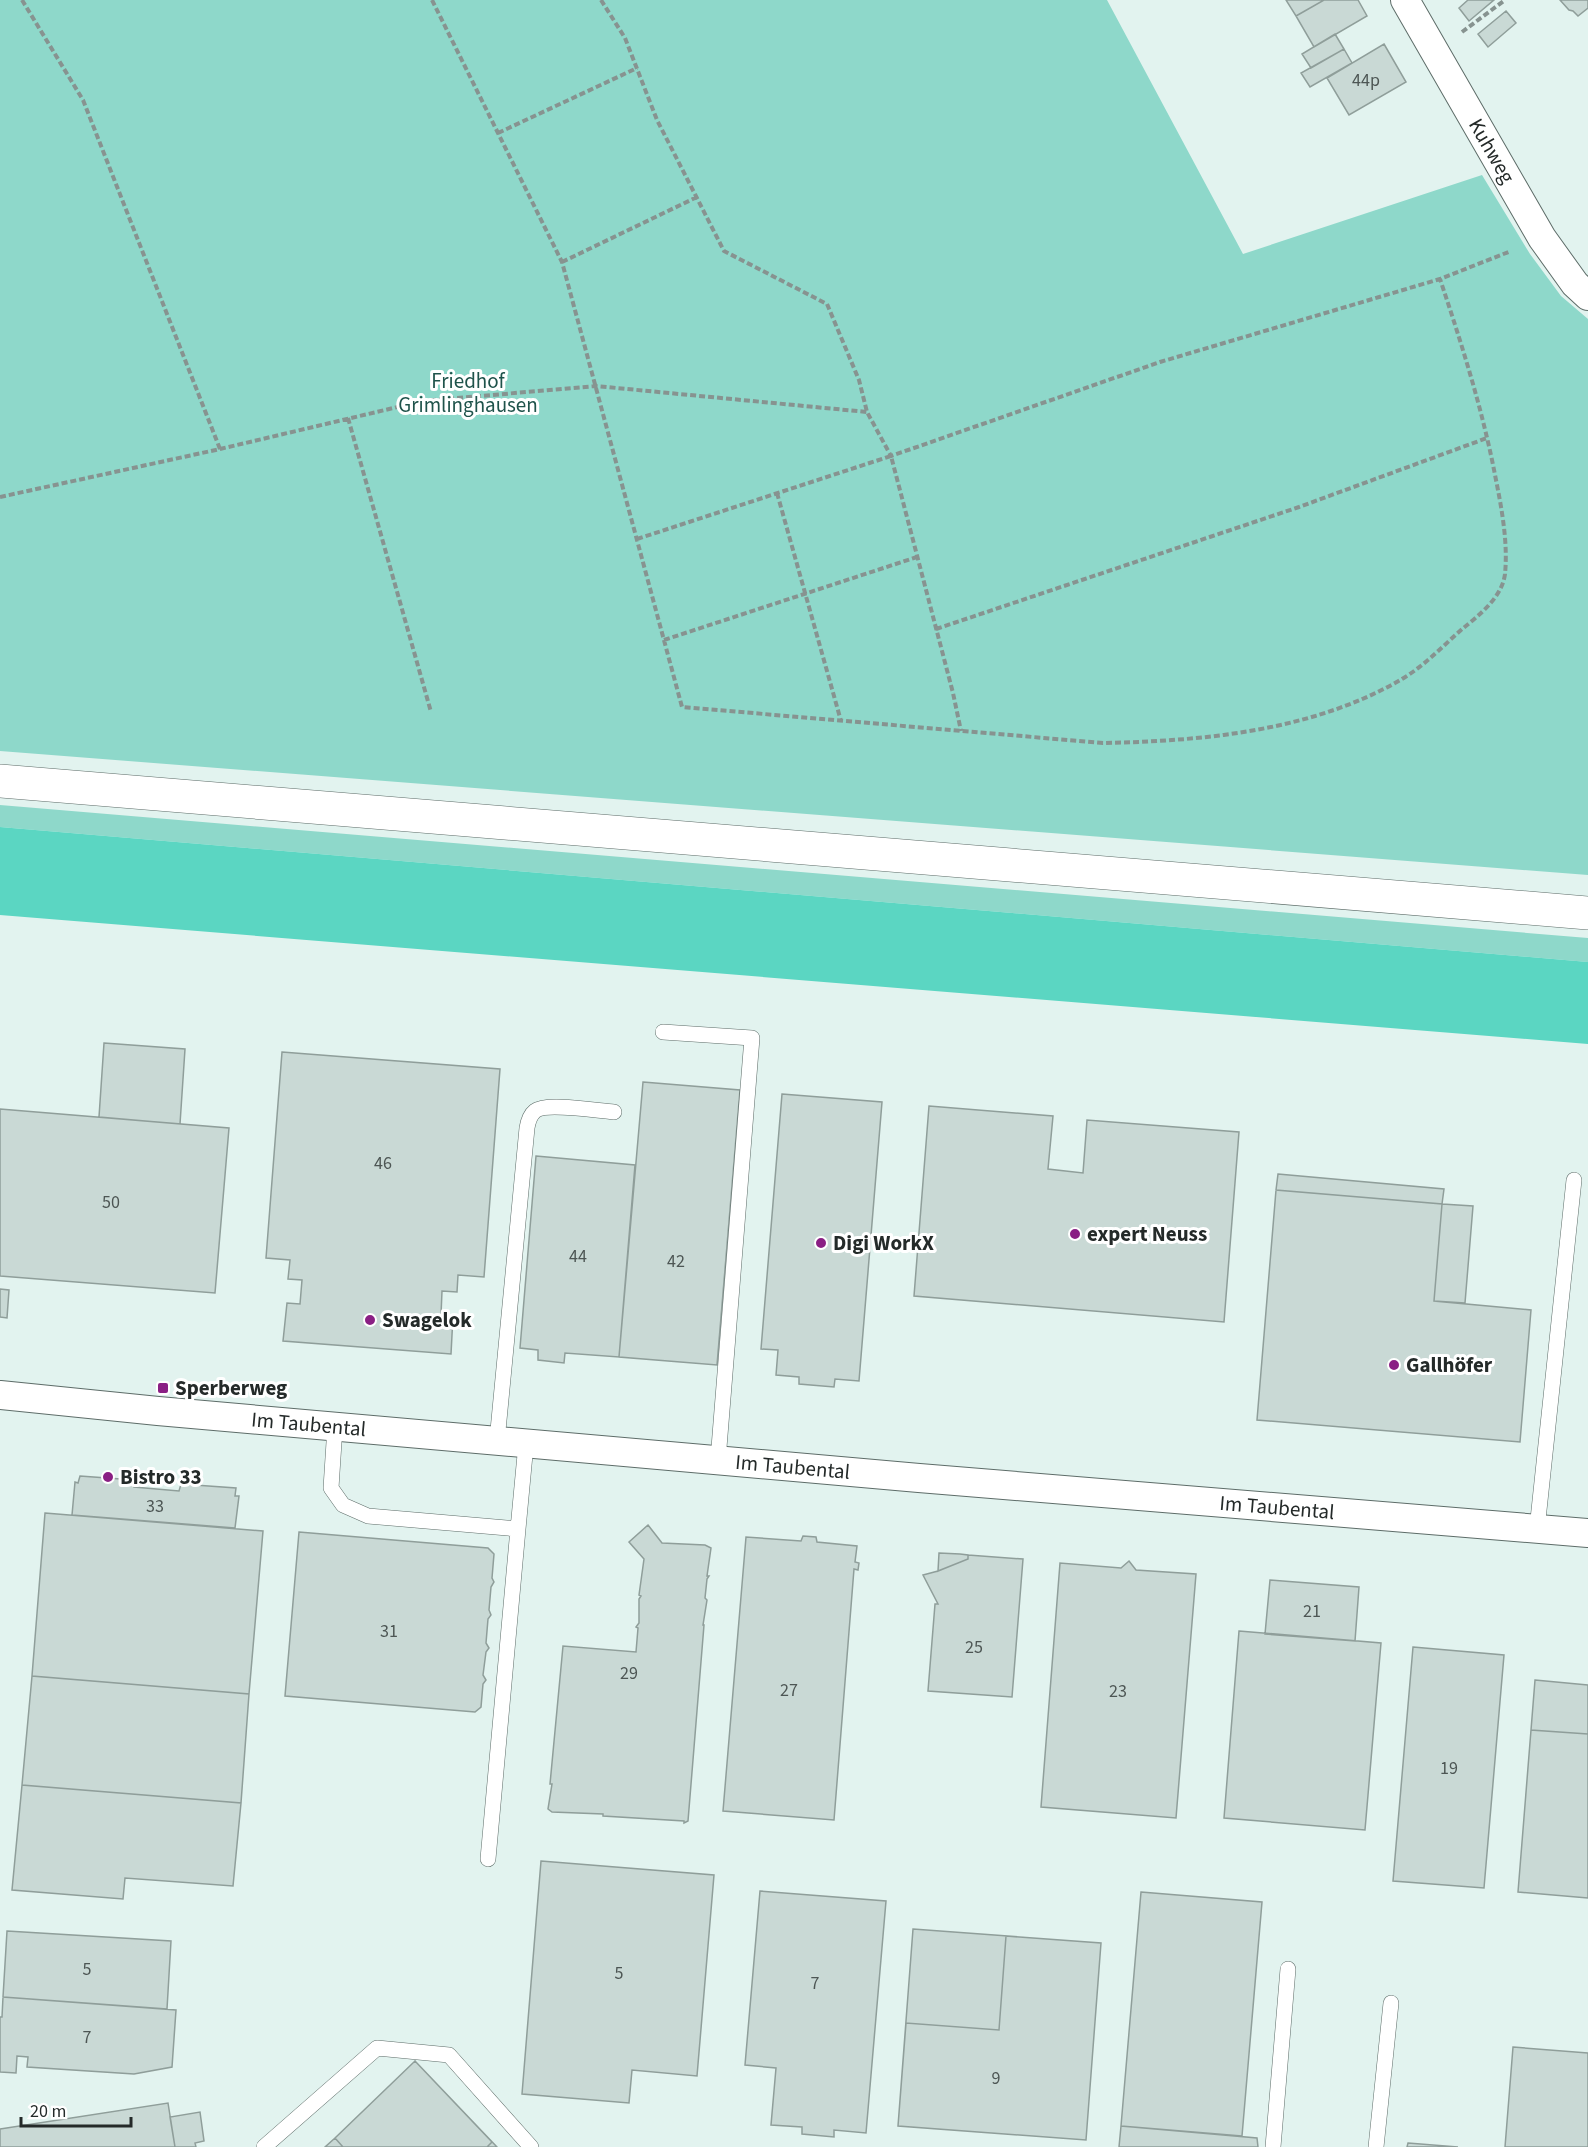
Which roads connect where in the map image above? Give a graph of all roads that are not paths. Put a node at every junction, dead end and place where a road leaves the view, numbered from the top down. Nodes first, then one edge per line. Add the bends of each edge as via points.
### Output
1 (1406, 0) edge
2 (1588, 296) edge
3 (0, 781) edge
4 (1588, 913) edge
5 (663, 1032) dead end
6 (614, 1113) dead end
7 (1574, 1180) dead end
8 (0, 1395) edge
9 (335, 1427) junction
10 (497, 1441) junction
11 (526, 1444) junction
12 (718, 1460) junction
13 (518, 1529) junction
14 (1537, 1529) junction
15 (1588, 1533) edge
16 (488, 1859) dead end
17 (1287, 1969) dead end
18 (1391, 2003) dead end
19 (264, 2147) edge
20 (531, 2147) edge
21 (1273, 2147) edge
22 (1376, 2147) edge

1 - 2 street, Kuhweg via 1542,238
3 - 4 main road
5 - 12 lane via 752,1038
6 - 10 lane via 546,1107 530,1117
7 - 14 lane
8 - 9 street, Im Taubental
9 - 10 street, Im Taubental
9 - 13 lane via 331,1488 343,1505 369,1516
10 - 11 street, Im Taubental
11 - 12 street, Im Taubental
11 - 13 lane
12 - 14 street, Im Taubental
13 - 16 lane
14 - 15 street, Im Taubental
17 - 21 lane
18 - 22 lane
19 - 20 lane via 376,2048 449,2055

